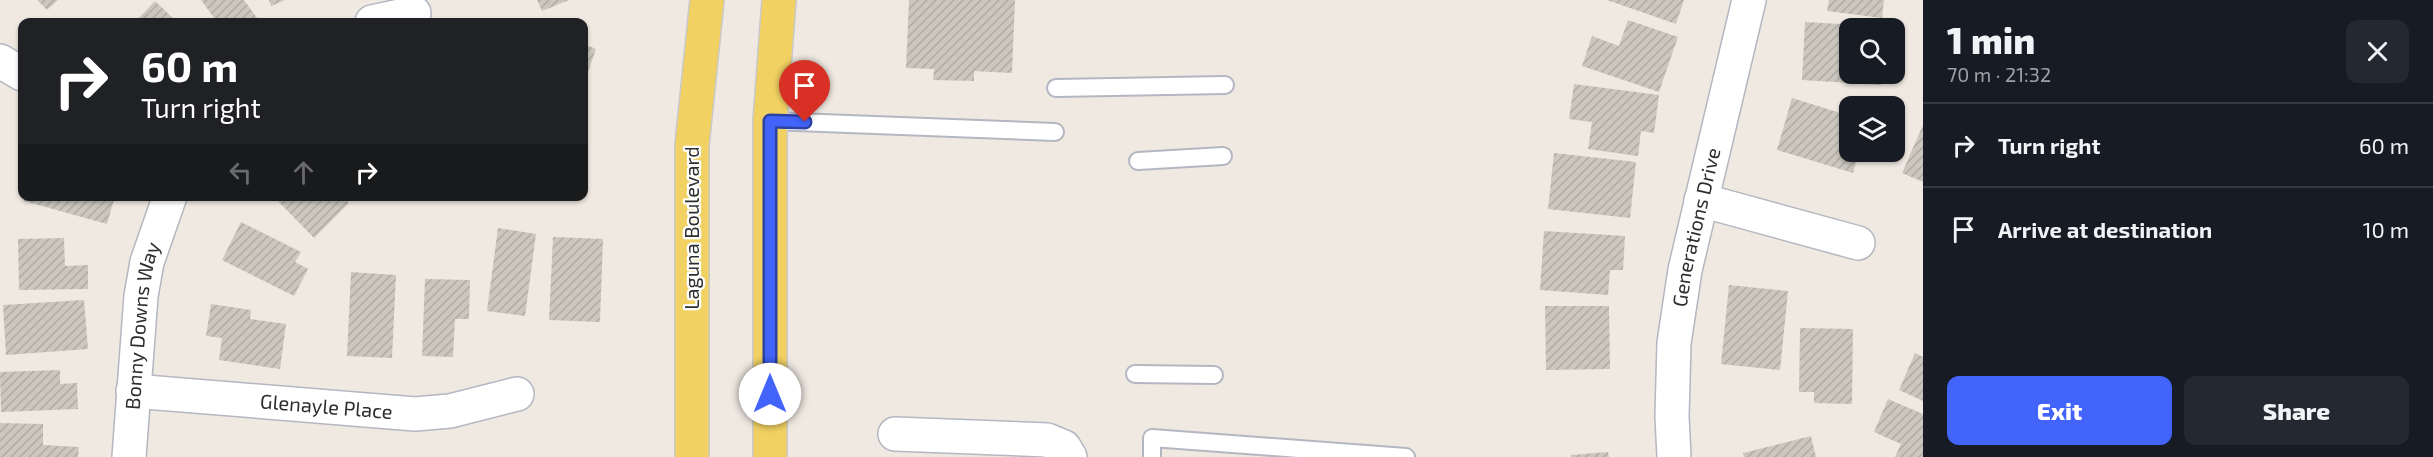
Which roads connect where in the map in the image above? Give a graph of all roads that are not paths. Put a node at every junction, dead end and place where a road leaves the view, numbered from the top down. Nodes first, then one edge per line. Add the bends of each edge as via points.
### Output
1 (707, 0) edge
2 (779, 0) edge
3 (1749, 0) edge
4 (414, 13) dead end
5 (391, 18) edge
6 (0, 61) edge
7 (18, 72) edge
8 (1225, 86) dead end
9 (1056, 88) dead end
10 (770, 121) junction
11 (1056, 132) dead end
12 (1223, 156) dead end
13 (1138, 161) dead end
14 (1701, 200) junction
15 (168, 201) edge
16 (1858, 243) dead end
17 (1135, 374) dead end
18 (1214, 375) dead end
19 (133, 391) junction
20 (517, 394) dead end
21 (895, 434) dead end
22 (129, 457) edge
23 (692, 457) edge
24 (770, 457) edge
25 (1070, 457) edge
26 (1152, 457) edge
27 (1406, 457) edge
28 (1674, 457) edge

1 - 23 main road, Laguna Boulevard via 692,145
2 - 10 main road
3 - 14 street, Generations Drive
4 - 5 street
6 - 7 street
8 - 9 lane
10 - 11 lane
10 - 24 main road
12 - 13 lane
14 - 16 street
14 - 28 street, Generations Drive via 1684,270 1674,343
15 - 19 street, Bonny Downs Way via 147,262
17 - 18 lane
19 - 20 street, Glenayle Place via 415,414 450,411
19 - 22 street, Bonny Downs Way
21 - 25 street via 1047,440 1064,447
26 - 27 lane via 1152,438

